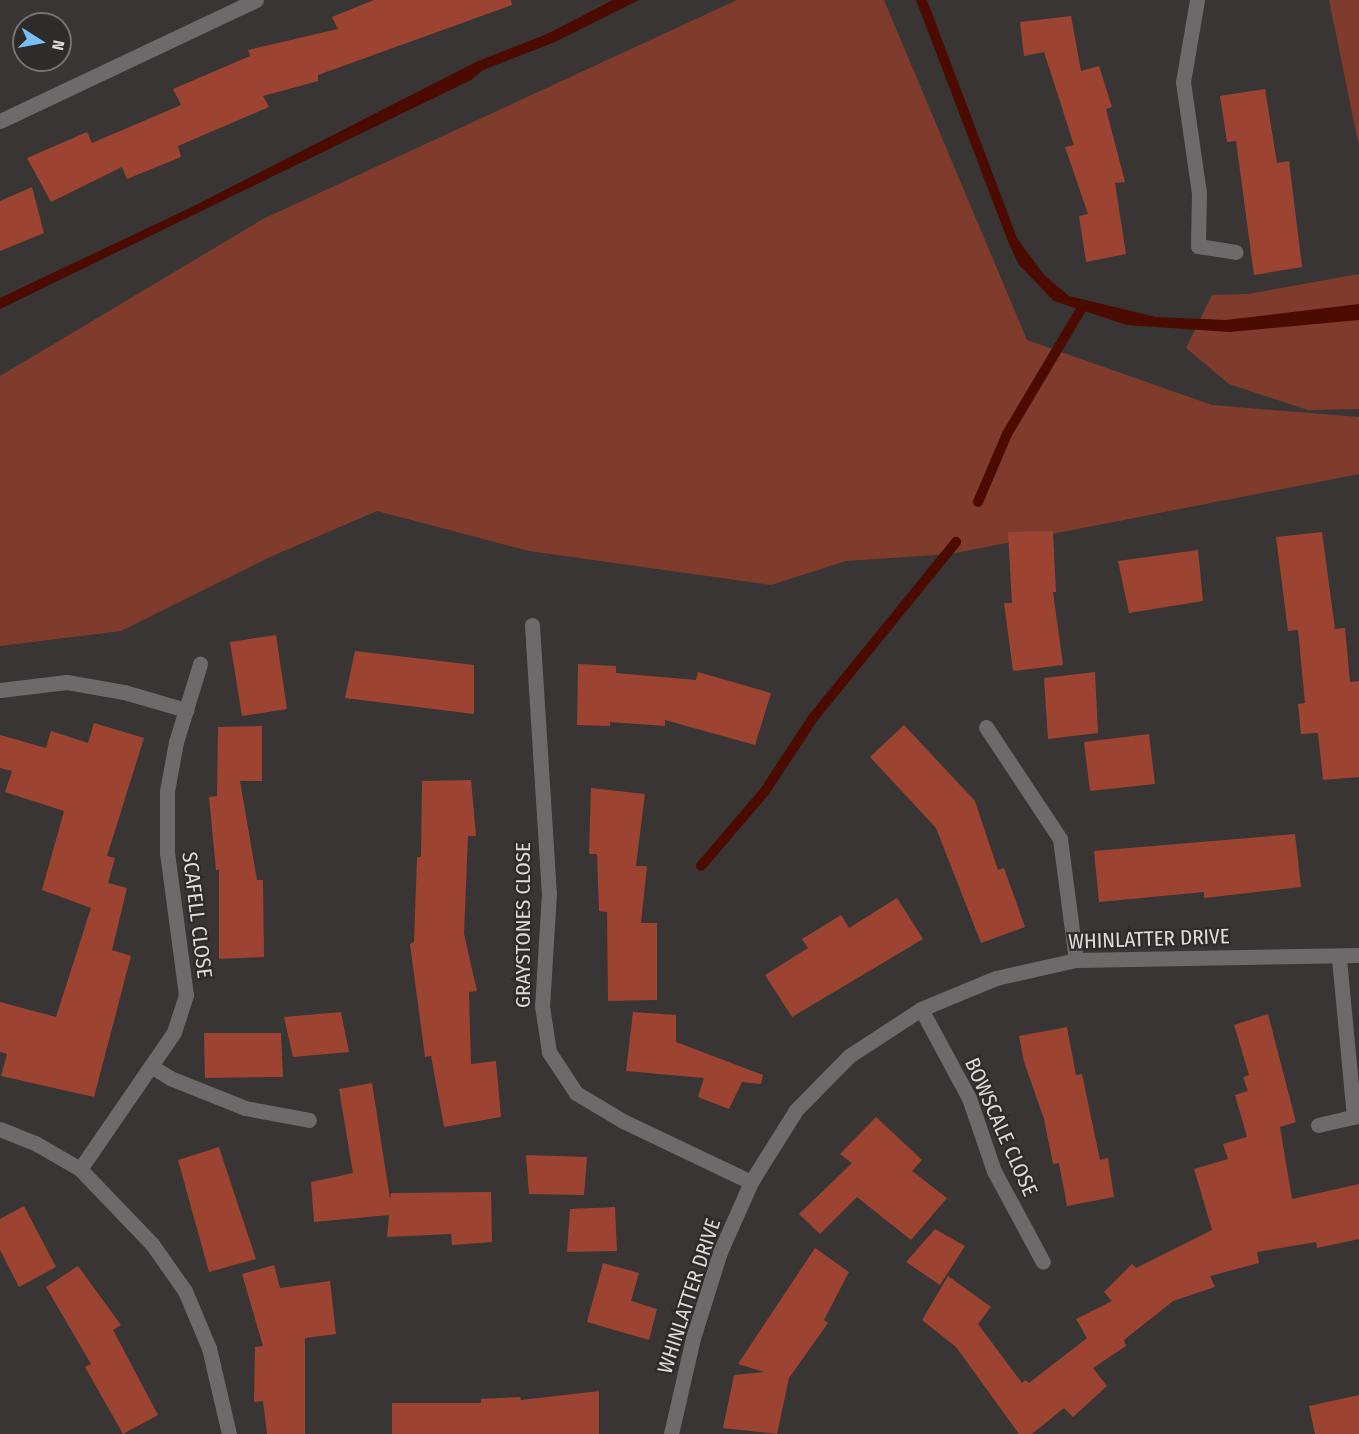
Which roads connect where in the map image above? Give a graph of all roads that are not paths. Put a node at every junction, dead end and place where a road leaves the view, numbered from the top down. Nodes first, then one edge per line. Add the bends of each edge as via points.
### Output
1 (255, 0) edge
2 (1197, 0) edge
3 (0, 121) edge
4 (1236, 252) dead end
5 (532, 625) dead end
6 (200, 664) dead end
7 (0, 690) edge
8 (186, 710) junction
9 (986, 727) dead end
10 (1359, 955) edge
11 (1339, 957) junction
12 (1076, 960) junction
13 (921, 1009) junction
14 (151, 1066) junction
15 (309, 1120) dead end
16 (1318, 1125) dead end
17 (0, 1129) edge
18 (80, 1169) junction
19 (751, 1182) junction
20 (1043, 1262) dead end
21 (229, 1434) edge
22 (671, 1434) edge

1 - 3 street
2 - 4 street via 1183,81 1199,193 1198,246
5 - 19 street, GRAYSTONES CLOSE via 549,892 542,1006 549,1052 576,1093 623,1122
6 - 8 street, SCAFELL CLOSE
7 - 8 street via 68,682 124,692
8 - 14 street, SCAFELL CLOSE via 167,791 167,843 186,995 174,1032
9 - 12 street via 1060,838
10 - 11 street, WHINLATTER DRIVE
11 - 12 street, WHINLATTER DRIVE
11 - 16 street via 1354,1117
12 - 13 street, WHINLATTER DRIVE via 996,978
13 - 19 street, WHINLATTER DRIVE via 849,1056 796,1110
13 - 20 street, BOWSCALE CLOSE via 969,1098 994,1171
14 - 15 street via 170,1078 245,1108
14 - 18 street, SCAFELL CLOSE
17 - 18 street via 35,1143
18 - 21 street via 152,1244 185,1291 209,1348
19 - 22 street, WHINLATTER DRIVE via 714,1274

